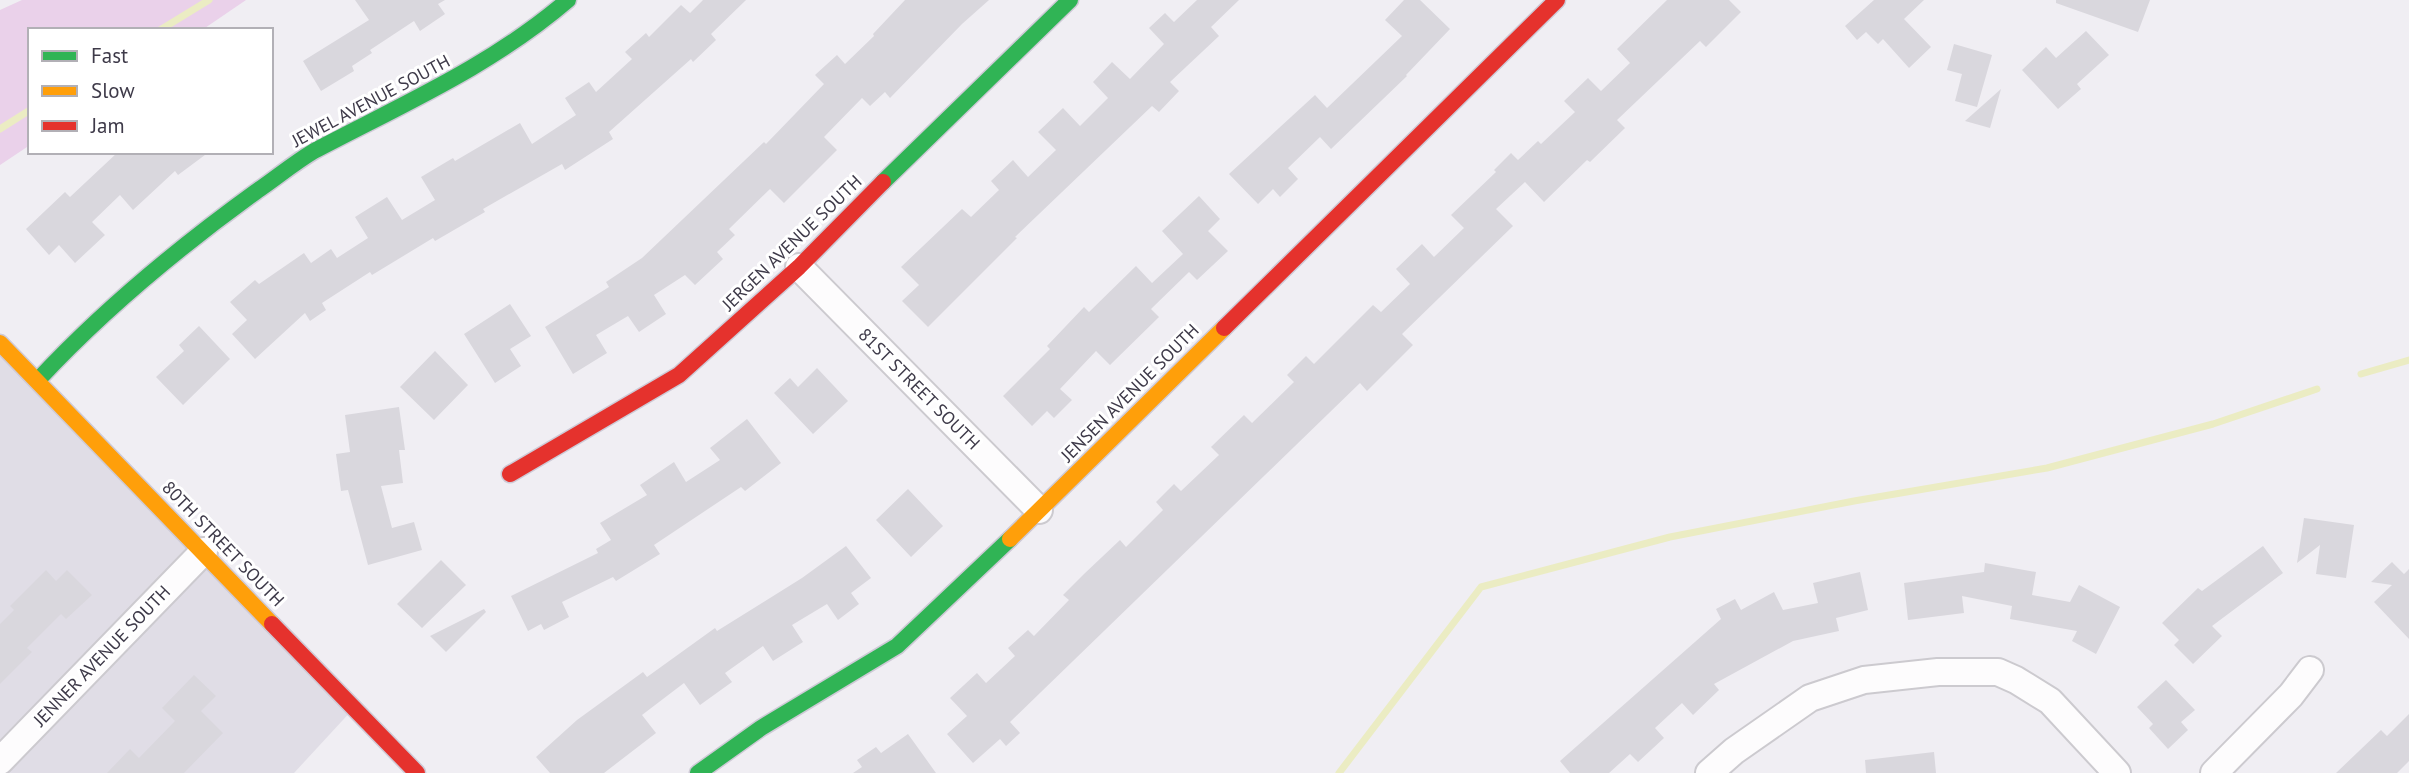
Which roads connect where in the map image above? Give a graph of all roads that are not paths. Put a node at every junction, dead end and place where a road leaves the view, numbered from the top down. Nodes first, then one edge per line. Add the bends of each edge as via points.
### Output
1 (568, 0) edge
2 (1070, 0) edge
3 (1557, 0) edge
4 (799, 267) junction
5 (0, 343) edge
6 (38, 380) junction
7 (510, 474) dead end
8 (1039, 510) junction
9 (204, 551) junction
10 (2310, 670) dead end
11 (0, 761) edge
12 (417, 773) edge
13 (698, 773) edge
14 (1709, 773) edge
15 (2117, 773) edge
16 (2214, 773) edge

1 - 6 street, JEWEL AVENUE SOUTH via 496,56 312,152 187,241 69,345
2 - 4 street, JERGEN AVENUE SOUTH
3 - 8 street, JENSEN AVENUE SOUTH
4 - 7 street, JERGEN AVENUE SOUTH via 678,375
4 - 8 street, 81ST STREET SOUTH
5 - 6 street, 80TH STREET SOUTH
6 - 9 street, 80TH STREET SOUTH
8 - 13 street, JENSEN AVENUE SOUTH via 897,646 761,728
9 - 11 street, JENNER AVENUE SOUTH
9 - 12 street, 80TH STREET SOUTH
10 - 16 street
14 - 15 street via 1810,698 1864,680 1938,672 1998,672 2016,680 2050,701

